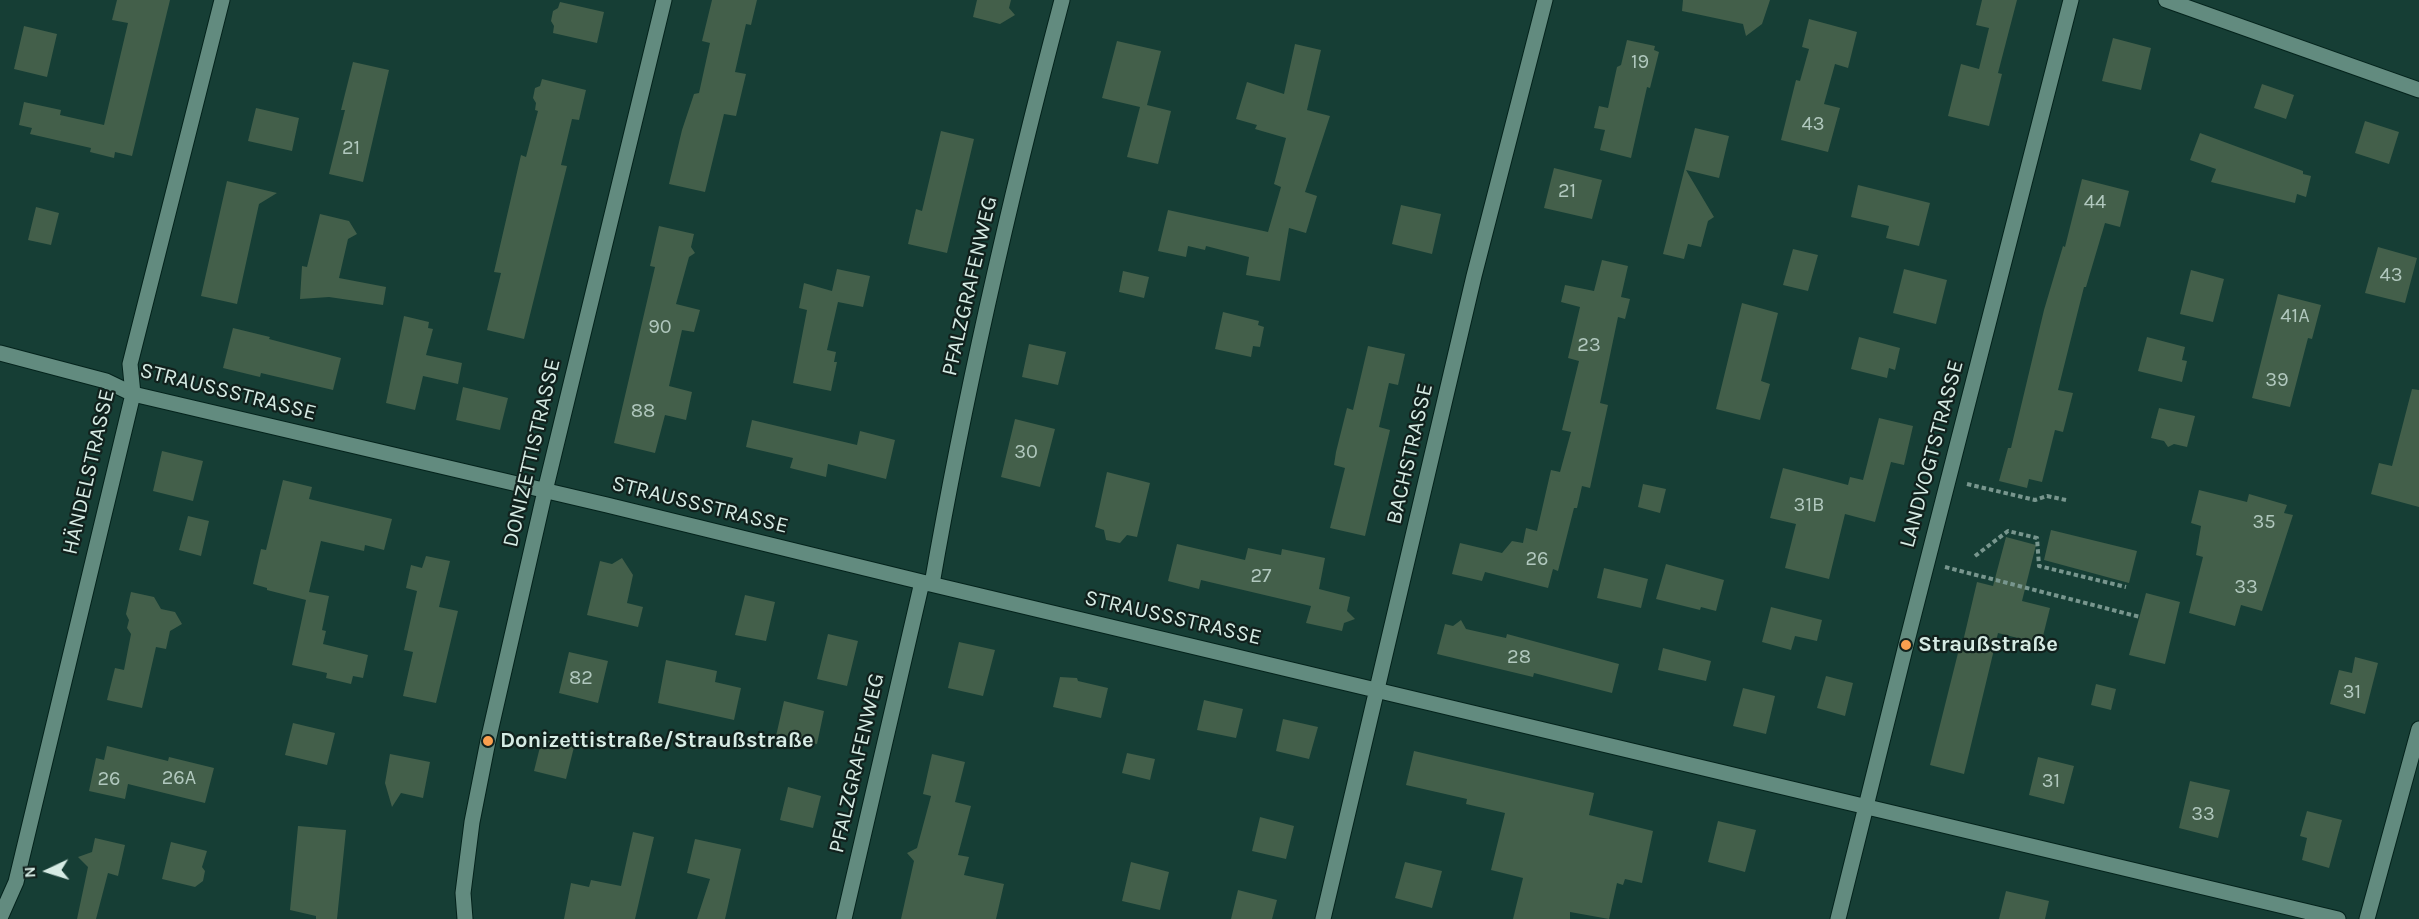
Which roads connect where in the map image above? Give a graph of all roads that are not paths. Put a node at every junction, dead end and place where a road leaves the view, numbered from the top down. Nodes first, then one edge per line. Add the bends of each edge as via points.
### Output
1 (222, 0) edge
2 (664, 0) edge
3 (1062, 0) edge
4 (1545, 0) edge
5 (2071, 0) edge
6 (2166, 0) edge
7 (2419, 90) edge
8 (0, 353) edge
9 (133, 394) junction
10 (545, 491) junction
11 (927, 583) junction
12 (1378, 690) junction
13 (2419, 729) edge
14 (1866, 806) junction
15 (0, 918) edge
16 (465, 919) edge
17 (844, 919) edge
18 (1323, 919) edge
19 (1838, 919) edge
20 (2338, 919) edge
21 (2367, 919) edge

1 - 9 street, HÄNDELSTRASSE via 130,364
2 - 10 street, DONIZETTISTRASSE
3 - 11 street, PFALZGRAFENWEG
4 - 12 street, BACHSTRASSE via 1474,276
5 - 14 street, LANDVOGTSTRASSE
6 - 7 street
8 - 9 street, STRAUSSSTRASSE via 106,381
9 - 10 street, STRAUSSSTRASSE
9 - 15 street, HÄNDELSTRASSE via 16,882
10 - 11 street, STRAUSSSTRASSE
10 - 16 street, DONIZETTISTRASSE via 472,822 463,893
11 - 12 street, STRAUSSSTRASSE
11 - 17 street, PFALZGRAFENWEG
12 - 14 street, STRAUSSSTRASSE
12 - 18 street, BACHSTRASSE
13 - 21 street
14 - 19 street, LANDVOGTSTRASSE
14 - 20 street, STRAUSSSTRASSE

